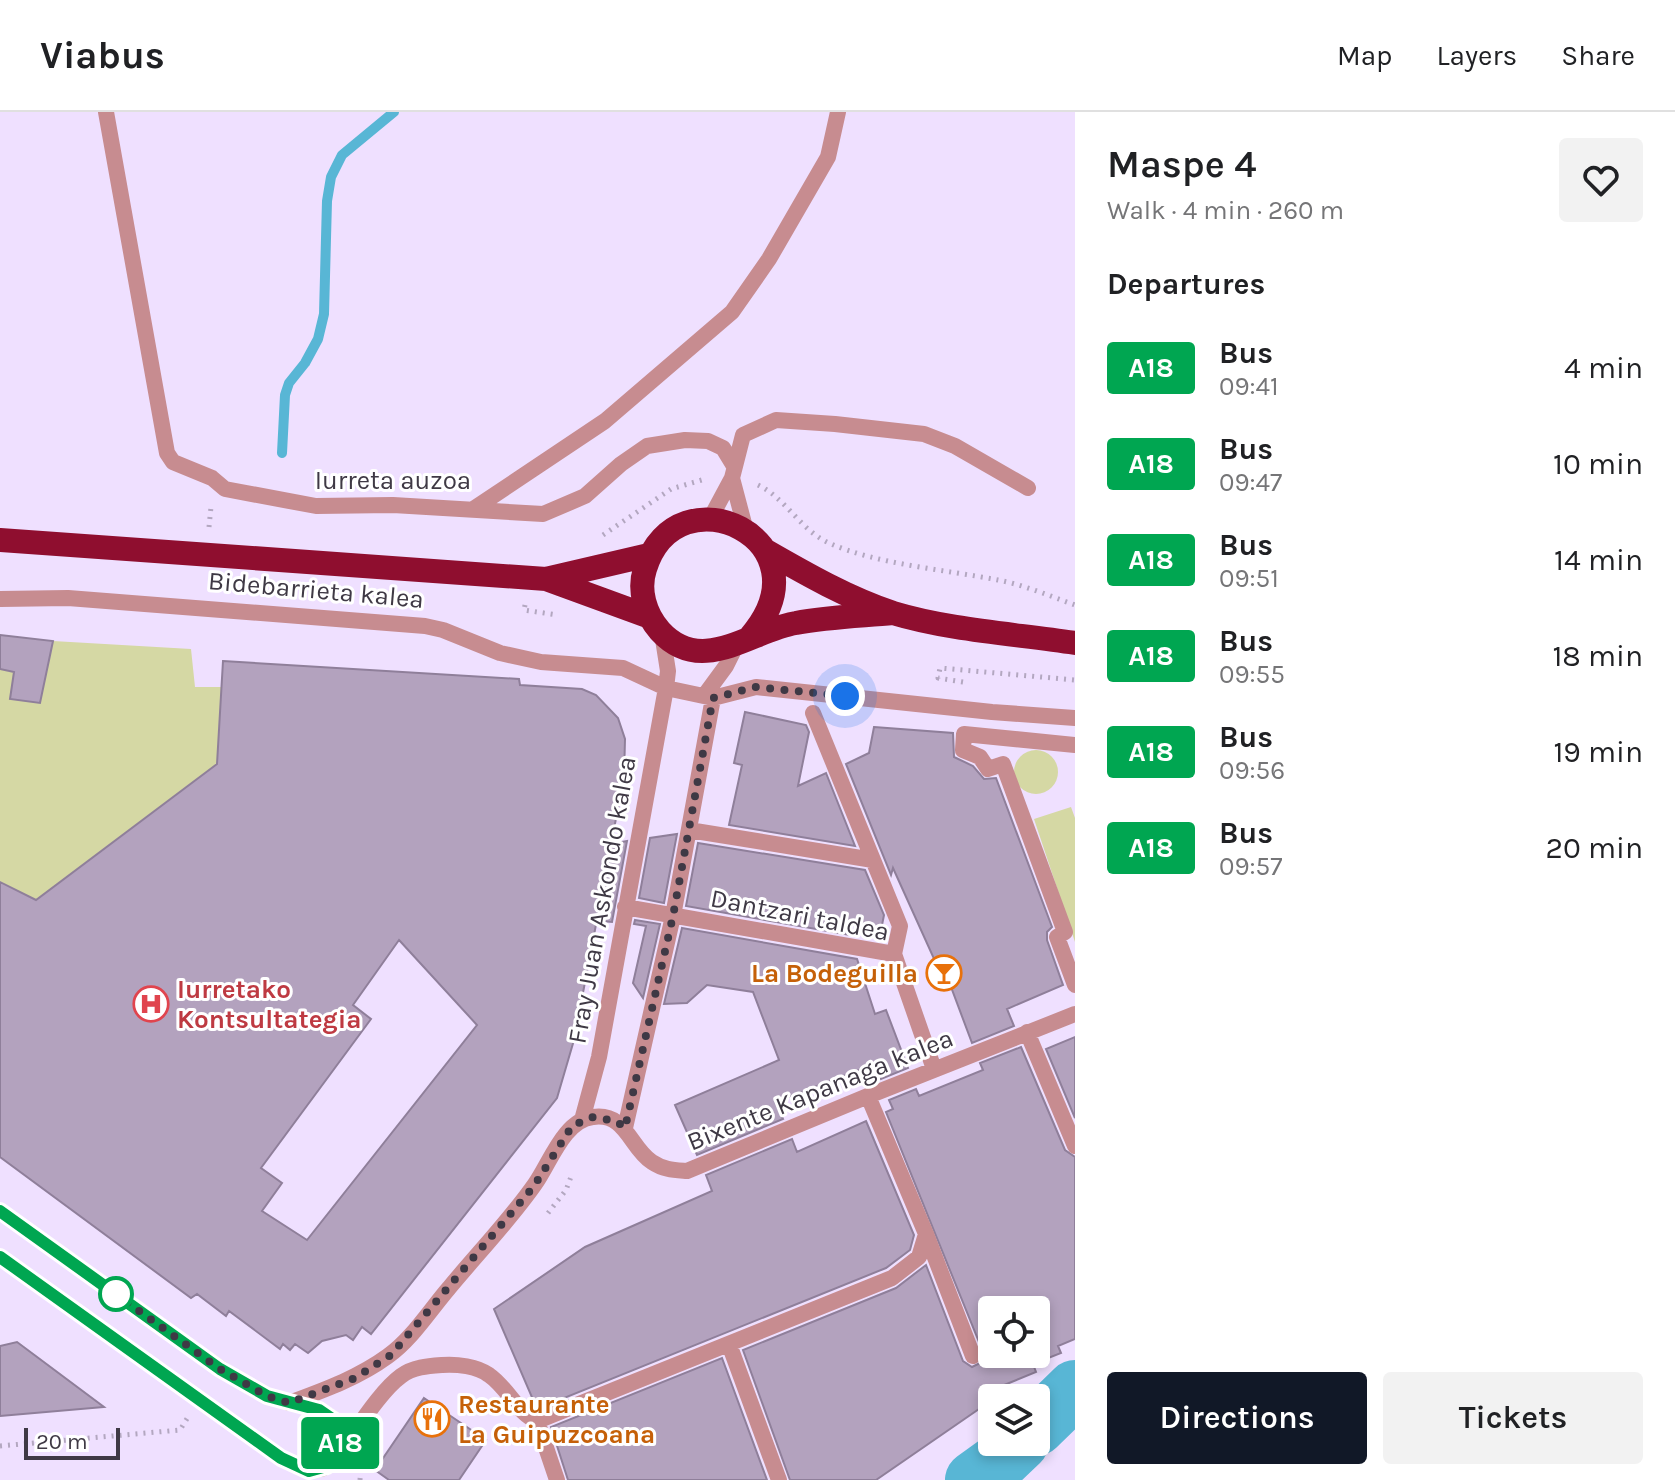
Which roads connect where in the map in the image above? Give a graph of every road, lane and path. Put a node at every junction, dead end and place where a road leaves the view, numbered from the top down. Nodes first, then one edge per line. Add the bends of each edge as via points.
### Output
1 (106, 112) edge
2 (838, 112) edge
3 (733, 472) junction
4 (709, 478) dead end
5 (754, 483) dead end
6 (1028, 488) dead end
7 (475, 508) junction
8 (710, 519) junction
9 (746, 531) junction
10 (590, 538) dead end
11 (0, 540) edge
12 (766, 551) junction
13 (649, 555) junction
14 (546, 579) junction
15 (0, 599) edge
16 (1075, 605) edge
17 (893, 613) junction
18 (656, 625) junction
19 (744, 641) junction
20 (1075, 643) edge
21 (940, 668) dead end
22 (1064, 679) junction
23 (1075, 680) edge
24 (1064, 687) dead end
25 (666, 688) junction
26 (709, 697) junction
27 (813, 713) dead end
28 (1075, 718) edge
29 (1075, 745) edge
30 (689, 830) junction
31 (873, 860) junction
32 (625, 907) junction
33 (673, 916) junction
34 (894, 954) junction
35 (1075, 985) edge
36 (1075, 1014) edge
37 (1027, 1032) junction
38 (934, 1069) junction
39 (868, 1096) junction
40 (582, 1120) junction
41 (625, 1128) junction
42 (1075, 1146) edge
43 (0, 1211) edge
44 (926, 1234) junction
45 (0, 1257) edge
46 (729, 1344) junction
47 (973, 1356) dead end
48 (199, 1400) junction
49 (289, 1403) junction
50 (537, 1421) junction
51 (0, 1446) edge
52 (332, 1468) edge
53 (557, 1480) edge
54 (779, 1480) edge

1 - 7 street, Iurreta auzoa via 167,453 173,462 225,489 316,506
2 - 7 street, Iurreta auzoa via 828,157 732,312 605,421
3 - 6 street via 743,435 776,420 924,434
3 - 7 street via 723,448 685,440 647,446 585,496 543,514
3 - 8 street
3 - 9 street
4 - 10 path via 671,489 605,535
5 - 16 path via 773,492 828,543 1003,581
8 - 9 highway
8 - 13 highway via 679,526
9 - 12 highway
11 - 14 highway, Bidebarrieta kalea
12 - 17 highway via 816,580
12 - 19 highway via 773,568 773,604
13 - 14 highway
13 - 18 highway via 642,576 643,598
14 - 18 highway
15 - 25 street, Bidebarrieta kalea via 68,598 425,626 541,662 623,668
17 - 19 highway via 794,623
17 - 20 highway
18 - 19 highway via 689,649 708,651
18 - 25 street, Fray Juan Askondo kalea via 668,671
19 - 26 street
21 - 22 path
22 - 23 path
22 - 24 path
25 - 26 street, Bidebarrieta kalea
25 - 32 street, Fray Juan Askondo kalea
26 - 28 street via 756,687
26 - 30 street
27 - 31 street
29 - 35 street via 964,734 963,750 974,753 988,769 1003,764 1065,932 1057,937
30 - 31 street
30 - 33 street
31 - 34 street via 900,926
32 - 33 street, Dantzari taldea
32 - 40 street, Fray Juan Askondo kalea via 599,1057
33 - 34 street, Dantzari taldea
33 - 41 street
34 - 38 street, Dantzari taldea
36 - 37 street, Bixente Kapanaga kalea
37 - 38 street, Bixente Kapanaga kalea
37 - 42 street
38 - 39 street, Bixente Kapanaga kalea
39 - 41 street, Bixente Kapanaga kalea via 687,1171 649,1161
39 - 44 street
40 - 41 street via 605,1117
40 - 49 street via 572,1126 534,1186 391,1355 355,1378
43 - 49 street via 220,1369
44 - 46 street via 919,1257 892,1278
44 - 47 street
45 - 48 street
46 - 50 street
46 - 54 street
48 - 51 path via 180,1430
48 - 52 street via 281,1458 309,1471
49 - 52 street via 319,1410 335,1421 341,1439
50 - 52 street via 486,1373 457,1364 423,1366 402,1375 385,1393
50 - 53 street

